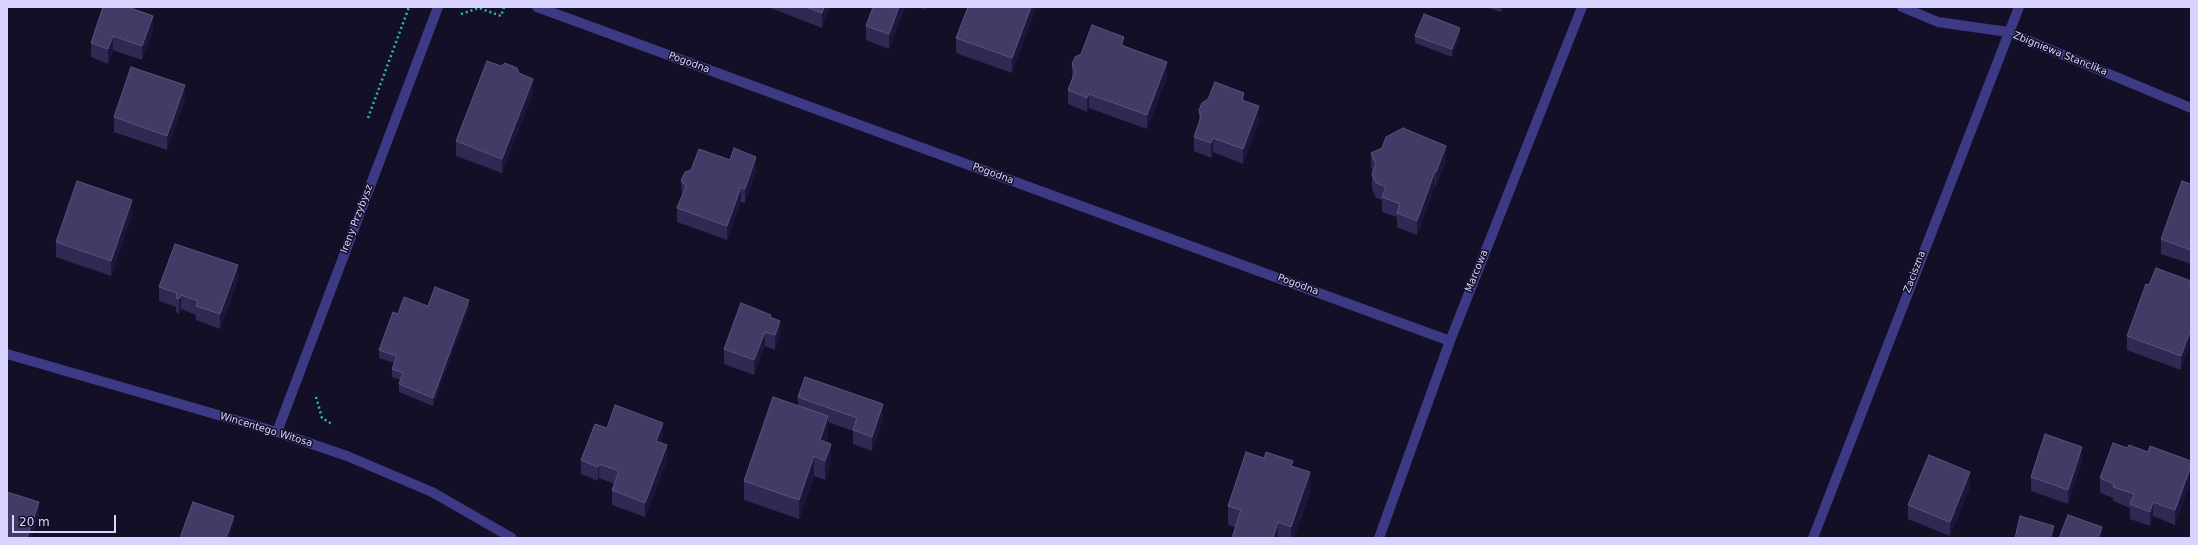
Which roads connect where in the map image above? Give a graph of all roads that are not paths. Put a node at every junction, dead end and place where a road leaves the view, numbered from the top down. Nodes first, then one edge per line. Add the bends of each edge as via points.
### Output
1 (438, 7) edge
2 (537, 7) edge
3 (1582, 7) edge
4 (1902, 7) edge
5 (2019, 7) edge
6 (2008, 32) junction
7 (2191, 108) edge
8 (1450, 341) junction
9 (7, 354) edge
10 (277, 432) junction
11 (512, 538) edge
12 (1379, 538) edge
13 (1813, 538) edge

1 - 10 street, Ireny Przybysz
2 - 8 street, Pogodna
3 - 8 street, Marcowa
4 - 6 street, Zbigniewa Stanclika via 1938,22
5 - 6 street, Zaciszna
6 - 7 street, Zbigniewa Stanclika
6 - 13 street, Zaciszna
8 - 12 street, Marcowa
9 - 10 street, Wincentego Witosa
10 - 11 street, Wincentego Witosa via 347,456 432,492

